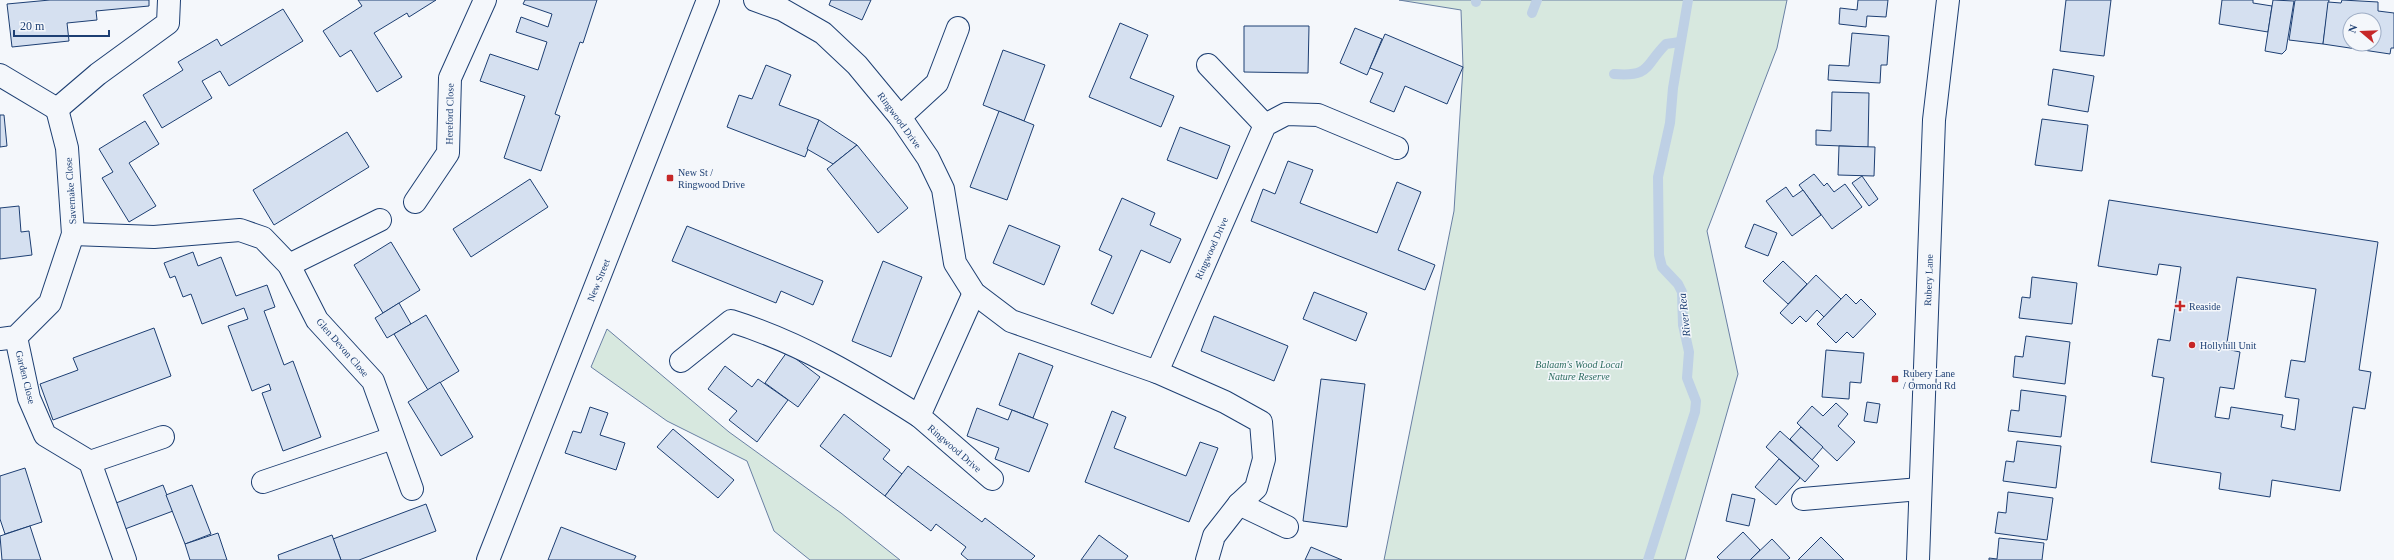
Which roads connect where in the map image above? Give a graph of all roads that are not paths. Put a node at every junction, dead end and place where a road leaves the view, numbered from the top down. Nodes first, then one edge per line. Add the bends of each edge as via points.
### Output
1 (169, 0) edge
2 (485, 0) edge
3 (708, 0) edge
4 (755, 0) edge
5 (1948, 0) edge
6 (958, 28) dead end
7 (1208, 65) dead end
8 (0, 75) edge
9 (57, 109) junction
10 (900, 117) junction
11 (1265, 125) junction
12 (1397, 148) dead end
13 (415, 202) dead end
14 (380, 220) dead end
15 (73, 234) junction
16 (289, 265) junction
17 (974, 294) junction
18 (8, 338) edge
19 (681, 361) dead end
20 (1156, 372) junction
21 (919, 416) junction
22 (163, 437) dead end
23 (393, 438) junction
24 (90, 462) junction
25 (992, 480) dead end
26 (263, 482) dead end
27 (412, 489) dead end
28 (1920, 489) junction
29 (1803, 499) dead end
30 (1239, 504) junction
31 (1287, 527) dead end
32 (124, 560) edge
33 (488, 560) edge
34 (1207, 560) edge
35 (1918, 560) edge

1 - 9 street via 168,23 98,74
2 - 13 street, Hereford Close via 450,78 448,153
3 - 33 street, New Street
4 - 10 street, Ringwood Drive via 783,10 823,33 857,65
5 - 28 street, Rubery Lane via 1934,120
6 - 10 street via 937,83
7 - 11 street
8 - 9 street
9 - 15 street, Savernake Close via 67,148
10 - 17 street, Ringwood Drive via 928,158 943,189 955,263
11 - 12 street via 1286,114 1318,115
11 - 20 street, Ringwood Drive
14 - 16 street
15 - 16 street, Glen Devon Close via 154,237 240,230 263,238
15 - 18 street, Savernake Close via 50,303
16 - 23 street, Glen Devon Close via 317,320 373,382
17 - 20 street, Ringwood Drive via 1011,321
17 - 21 street, Ringwood Drive
18 - 24 street, Garden Close via 45,435
19 - 21 street, Ringwood Drive via 731,321 756,328 814,354 853,374
20 - 30 street, Ringwood Drive via 1225,402 1261,422 1264,459 1256,488
21 - 25 street, Ringwood Drive
22 - 24 street
23 - 26 street
23 - 27 street, Glen Devon Close
24 - 32 street
28 - 29 street
28 - 35 street, Rubery Lane
30 - 31 street
30 - 34 street, Ringwood Drive via 1214,536

